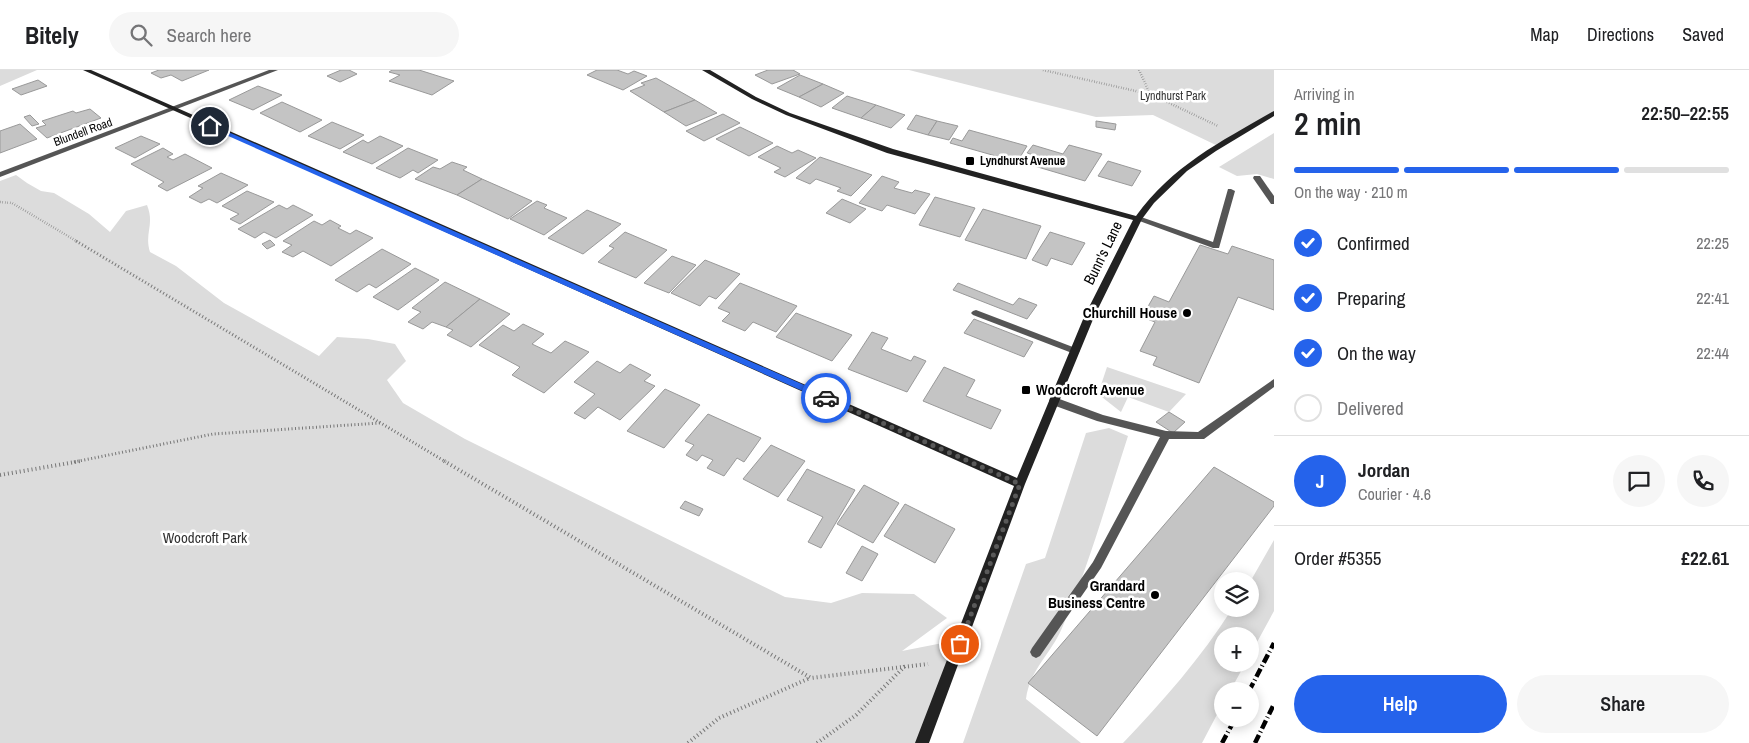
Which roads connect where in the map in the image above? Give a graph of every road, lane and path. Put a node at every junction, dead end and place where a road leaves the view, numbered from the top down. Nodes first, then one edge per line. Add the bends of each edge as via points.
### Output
1 (86, 70) edge
2 (275, 70) edge
3 (705, 70) edge
4 (1043, 70) edge
5 (1139, 70) edge
6 (1150, 94) junction
7 (174, 110) junction
8 (1274, 113) edge
9 (1236, 135) junction
10 (0, 175) edge
11 (1257, 178) dead end
12 (1232, 191) dead end
13 (0, 202) edge
14 (1274, 202) edge
15 (1138, 219) junction
16 (976, 313) dead end
17 (1075, 351) junction
18 (1274, 382) edge
19 (1054, 401) junction
20 (381, 423) junction
21 (1166, 435) junction
22 (0, 474) edge
23 (1020, 484) junction
24 (1036, 652) dead end
25 (953, 662) junction
26 (906, 665) junction
27 (811, 678) junction
28 (688, 743) edge
29 (817, 743) edge
30 (922, 743) edge

1 - 7 street
2 - 7 street, Blundell Road
3 - 15 street via 788,114 890,151
4 - 6 path
5 - 6 path
6 - 9 path
7 - 10 street, Blundell Road
7 - 23 street
8 - 9 street, Bunn's Lane
9 - 15 street, Bunn's Lane via 1184,169
11 - 14 street
12 - 15 street via 1216,246
13 - 20 path via 12,203
15 - 17 street, Bunn's Lane
16 - 17 street
17 - 19 street, Bunn's Lane
18 - 21 street via 1200,436
19 - 21 street via 1101,418
19 - 23 street, Bunn's Lane
20 - 22 path via 213,434 116,455
20 - 27 path
21 - 24 street via 1097,565
23 - 25 street, Bunn's Lane
25 - 26 path
25 - 30 street, Bunn's Lane
26 - 27 path
26 - 29 path via 856,715
27 - 28 path via 719,718

